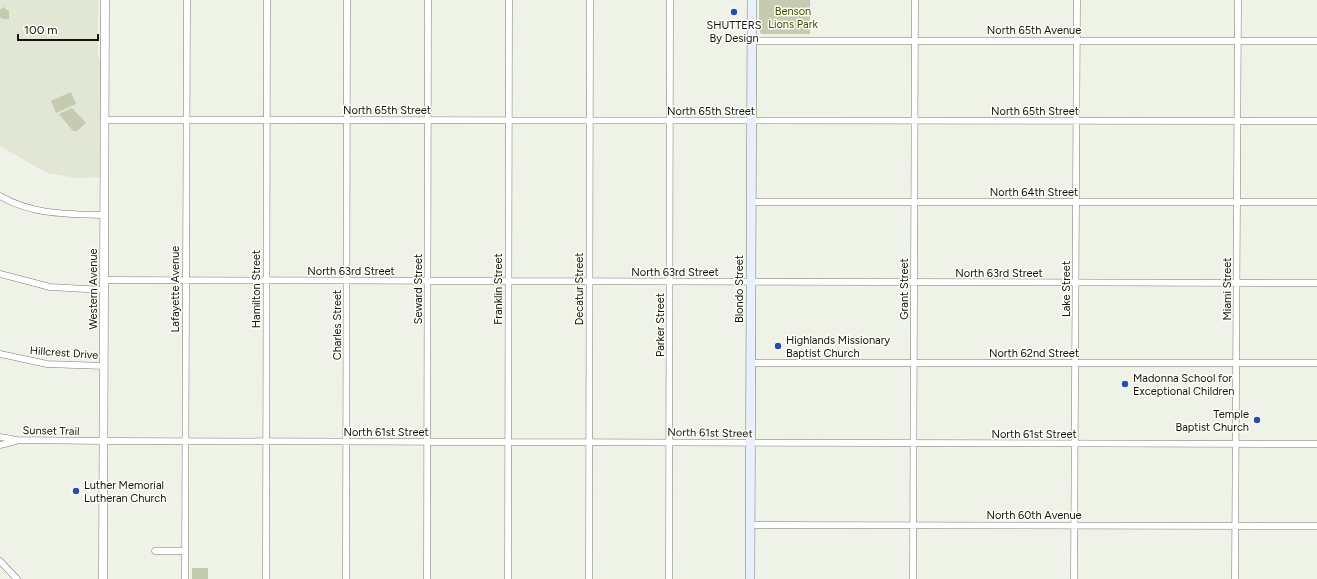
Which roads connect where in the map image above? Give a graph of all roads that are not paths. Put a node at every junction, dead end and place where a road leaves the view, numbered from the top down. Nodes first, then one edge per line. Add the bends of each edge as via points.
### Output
1 (105, 0) edge
2 (187, 0) edge
3 (267, 0) edge
4 (347, 0) edge
5 (428, 0) edge
6 (509, 0) edge
7 (590, 0) edge
8 (670, 0) edge
9 (752, 0) edge
10 (915, 0) edge
11 (1077, 0) edge
12 (1238, 0) edge
13 (1077, 40) junction
14 (1238, 40) junction
15 (1317, 40) edge
16 (752, 41) junction
17 (915, 41) junction
18 (105, 120) junction
19 (186, 120) junction
20 (266, 120) junction
21 (347, 120) junction
22 (428, 120) junction
23 (509, 120) junction
24 (589, 121) junction
25 (670, 121) junction
26 (752, 121) junction
27 (915, 121) junction
28 (1076, 121) junction
29 (1238, 121) junction
30 (1317, 121) edge
31 (0, 196) edge
32 (751, 202) junction
33 (915, 202) junction
34 (1076, 202) junction
35 (1238, 202) junction
36 (1317, 202) edge
37 (104, 215) junction
38 (0, 274) edge
39 (104, 280) junction
40 (186, 281) junction
41 (266, 281) junction
42 (347, 281) junction
43 (428, 282) junction
44 (508, 282) junction
45 (589, 282) junction
46 (670, 282) junction
47 (751, 283) junction
48 (914, 283) junction
49 (1076, 283) junction
50 (1237, 283) junction
51 (1317, 283) edge
52 (104, 290) junction
53 (0, 354) edge
54 (751, 363) junction
55 (1075, 363) junction
56 (1317, 363) edge
57 (914, 364) junction
58 (1236, 364) junction
59 (104, 366) junction
60 (0, 437) edge
61 (17, 440) junction
62 (103, 441) junction
63 (185, 441) junction
64 (266, 441) junction
65 (347, 442) junction
66 (427, 442) junction
67 (508, 442) junction
68 (589, 442) junction
69 (669, 442) junction
70 (750, 443) junction
71 (914, 444) junction
72 (1074, 444) junction
73 (1236, 444) junction
74 (1317, 444) edge
75 (0, 445) edge
76 (750, 525) junction
77 (913, 525) junction
78 (1074, 525) junction
79 (1236, 525) junction
80 (1317, 526) edge
81 (155, 551) dead end
82 (185, 551) junction
83 (0, 561) edge
84 (17, 579) edge
85 (103, 579) edge
86 (185, 579) edge
87 (266, 579) edge
88 (346, 579) edge
89 (427, 579) edge
90 (508, 579) edge
91 (588, 579) edge
92 (669, 579) edge
93 (750, 579) edge
94 (912, 579) edge
95 (1074, 579) edge
96 (1235, 579) edge

1 - 18 street, Western Avenue
2 - 19 street, Lafayette Avenue
3 - 20 street, Hamilton Street
4 - 21 street, Charles Street
5 - 22 street, Seward Street
6 - 23 street, Franklin Street
7 - 24 street, Decatur Street
8 - 25 street, Parker Street
9 - 16 main road, Blondo Street
10 - 17 street, Grant Street
11 - 13 street, Lake Street
12 - 14 street, Miami Street
13 - 14 street, North 65th Avenue
13 - 17 street, North 65th Avenue
13 - 28 street, Lake Street
14 - 15 street, North 65th Avenue
14 - 29 street, Miami Street
16 - 17 street, North 65th Avenue
16 - 26 main road, Blondo Street
17 - 27 street, Grant Street
18 - 19 street, North 65th Street
18 - 37 street, Western Avenue
19 - 20 street, North 65th Street
19 - 40 street, Lafayette Avenue
20 - 21 street, North 65th Street
20 - 41 street, Hamilton Street
21 - 22 street, North 65th Street
21 - 42 street, Charles Street
22 - 23 street, North 65th Street
22 - 43 street, Seward Street
23 - 24 street, North 65th Street
23 - 44 street, Franklin Street
24 - 25 street, North 65th Street
24 - 45 street, Decatur Street
25 - 26 street, North 65th Street
25 - 46 street, Parker Street
26 - 27 street, North 65th Street
26 - 32 main road, Blondo Street
27 - 28 street, North 65th Street
27 - 33 street, Grant Street
28 - 29 street, North 65th Street
28 - 34 street, Lake Street
29 - 30 street, North 65th Street
29 - 35 street, Miami Street
31 - 37 street via 17,205 40,212
32 - 33 street, North 64th Street
32 - 47 main road, Blondo Street
33 - 34 street, North 64th Street
33 - 48 street, Grant Street
34 - 35 street, North 64th Street
34 - 49 street, Lake Street
35 - 36 street, North 64th Street
35 - 50 street, Miami Street
37 - 39 street, Western Avenue
38 - 52 street via 50,287
39 - 40 street, North 63rd Street
39 - 52 street, Western Avenue
40 - 41 street, North 63rd Street
40 - 63 street, Lafayette Avenue
41 - 42 street, North 63rd Street
41 - 64 street, Hamilton Street
42 - 43 street, North 63rd Street
42 - 65 street, Charles Street
43 - 44 street, North 63rd Street
43 - 66 street, Seward Street
44 - 45 street, North 63rd Street
44 - 67 street, Franklin Street
45 - 46 street, North 63rd Street
45 - 68 street, Decatur Street
46 - 47 street, North 63rd Street
46 - 69 street, Parker Street
47 - 48 street, North 63rd Street
47 - 54 main road, Blondo Street
48 - 49 street, North 63rd Street
48 - 57 street, Grant Street
49 - 50 street, North 63rd Street
49 - 55 street, Lake Street
50 - 51 street, North 63rd Street
50 - 58 street, Miami Street
52 - 59 street, Western Avenue
53 - 59 street, Hillcrest Drive via 47,364
54 - 57 street, North 62nd Street
54 - 70 main road, Blondo Street
55 - 57 street, North 62nd Street
55 - 58 street, North 62nd Street
55 - 72 street, Lake Street
56 - 58 street, North 62nd Street
57 - 71 street, Grant Street
58 - 73 street, Miami Street
59 - 62 street, Western Avenue
60 - 61 street, Sunset Trail
61 - 62 street, Sunset Trail
61 - 75 street
62 - 63 street, North 61st Street
62 - 85 street, Western Avenue
63 - 64 street, North 61st Street
63 - 82 street, Lafayette Avenue
64 - 65 street, North 61st Street
64 - 87 street, Hamilton Street
65 - 66 street, North 61st Street
65 - 88 street, Charles Street
66 - 67 street, North 61st Street
66 - 89 street, Seward Street
67 - 68 street, North 61st Street
67 - 90 street, Franklin Street
68 - 69 street, North 61st Street
68 - 91 street, Decatur Street
69 - 70 street, North 61st Street
69 - 92 street, Parker Street
70 - 71 street, North 61st Street
70 - 76 main road, Blondo Street
71 - 72 street, North 61st Street
71 - 77 street, Grant Street
72 - 73 street, North 61st Street
72 - 78 street, Lake Street
73 - 74 street, North 61st Street
73 - 79 street, Miami Street
76 - 77 street, North 60th Avenue
76 - 93 main road, Blondo Street
77 - 78 street, North 60th Avenue
77 - 94 street, Grant Street
78 - 79 street, North 60th Avenue
78 - 95 street, Lake Street
79 - 80 street, North 60th Avenue
79 - 96 street, Miami Street
81 - 82 street
82 - 86 street, Lafayette Avenue
83 - 84 street

